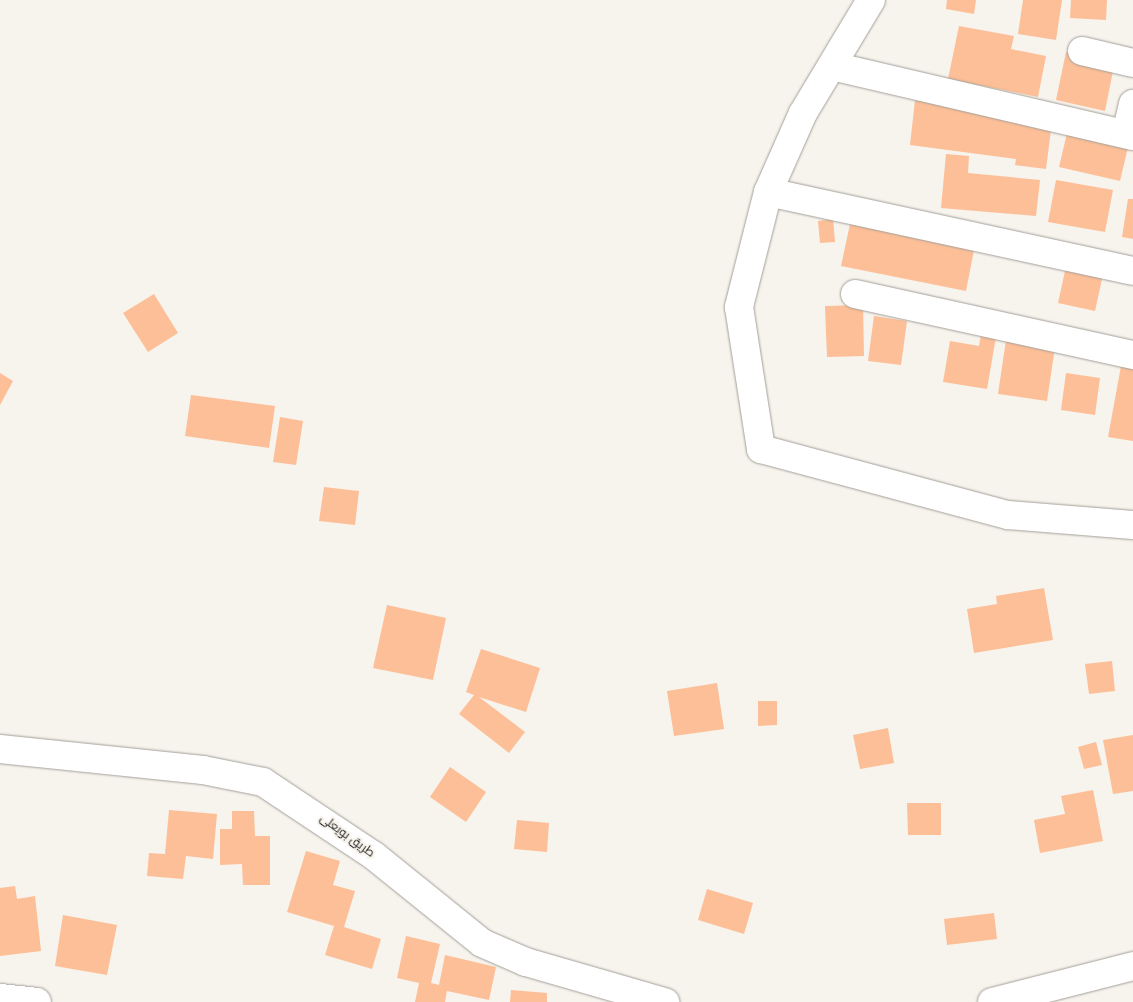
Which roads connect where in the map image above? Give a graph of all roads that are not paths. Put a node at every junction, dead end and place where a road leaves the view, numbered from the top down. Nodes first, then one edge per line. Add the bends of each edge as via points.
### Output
1 (871, 0) edge
2 (1082, 51) dead end
3 (1133, 63) edge
4 (832, 66) junction
5 (1133, 104) edge
6 (1129, 135) edge
7 (768, 192) junction
8 (1133, 271) edge
9 (855, 294) dead end
10 (1133, 355) edge
11 (1133, 525) edge
12 (0, 750) edge
13 (1133, 966) edge
14 (0, 998) edge
15 (37, 1002) edge
16 (665, 1002) edge
17 (992, 1002) edge

1 - 4 street
2 - 3 street
4 - 6 street
4 - 7 street via 803,113
5 - 6 street
7 - 8 street
7 - 11 street via 739,307 761,450 1008,515
9 - 10 street
12 - 16 street, طريق بويعلى via 203,770 263,782 373,855 482,943 526,962
13 - 17 street
14 - 15 street

